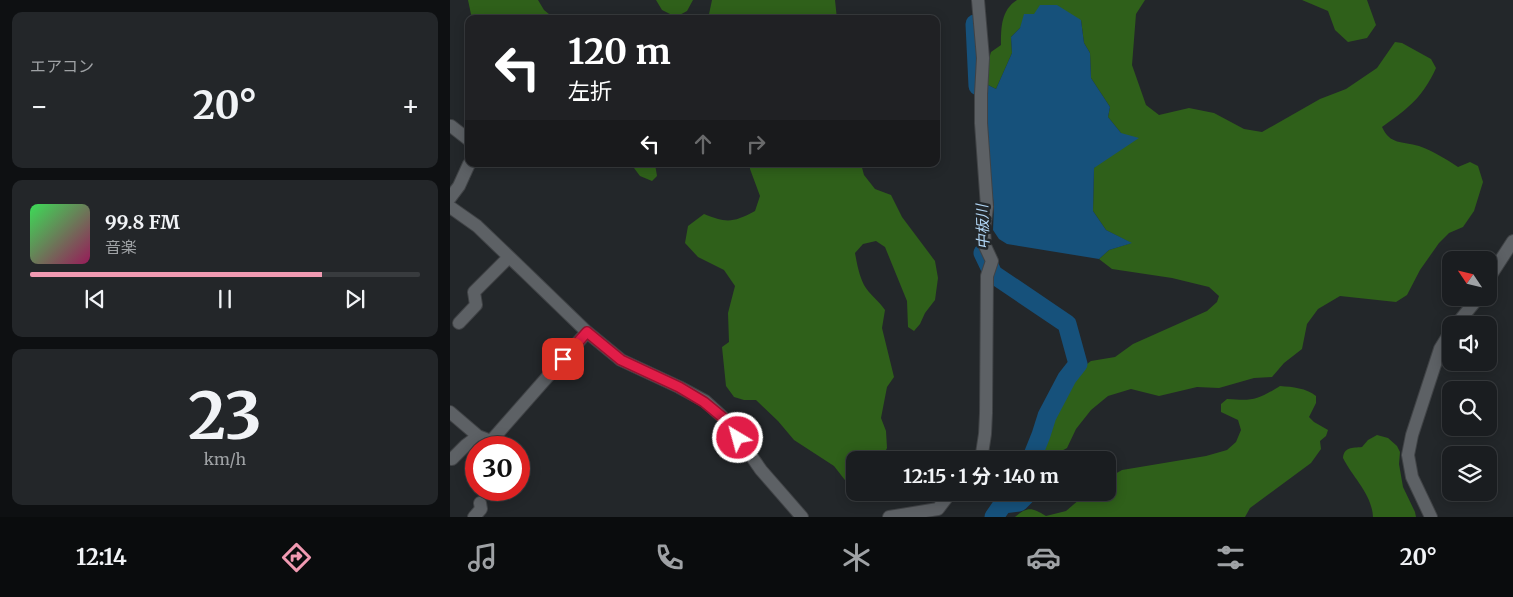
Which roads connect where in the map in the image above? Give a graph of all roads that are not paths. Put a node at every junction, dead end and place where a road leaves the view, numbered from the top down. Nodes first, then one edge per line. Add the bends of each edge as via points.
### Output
1 (978, 0) edge
2 (451, 126) edge
3 (465, 137) edge
4 (468, 167) edge
5 (451, 206) edge
6 (1512, 244) edge
7 (509, 257) junction
8 (1498, 265) edge
9 (1471, 306) edge
10 (1463, 316) edge
11 (459, 323) dead end
12 (587, 332) junction
13 (1442, 347) edge
14 (450, 412) edge
15 (478, 436) edge
16 (495, 436) edge
17 (465, 446) edge
18 (982, 451) edge
19 (452, 459) dead end
20 (944, 501) edge
21 (480, 503) dead end
22 (474, 517) edge
23 (802, 517) edge
24 (889, 517) edge
25 (1431, 517) edge

1 - 18 street via 987,207 984,228 985,246 992,261 987,276 986,413
2 - 3 street
4 - 5 street
5 - 7 street
6 - 8 street
7 - 11 street via 474,292 476,305
7 - 12 street
9 - 10 street
12 - 16 street
12 - 23 street via 621,360 679,387 710,406 727,421 761,470
13 - 25 street via 1408,455 1412,477
14 - 15 street
17 - 19 street
20 - 24 street via 938,509
21 - 22 street via 481,509

